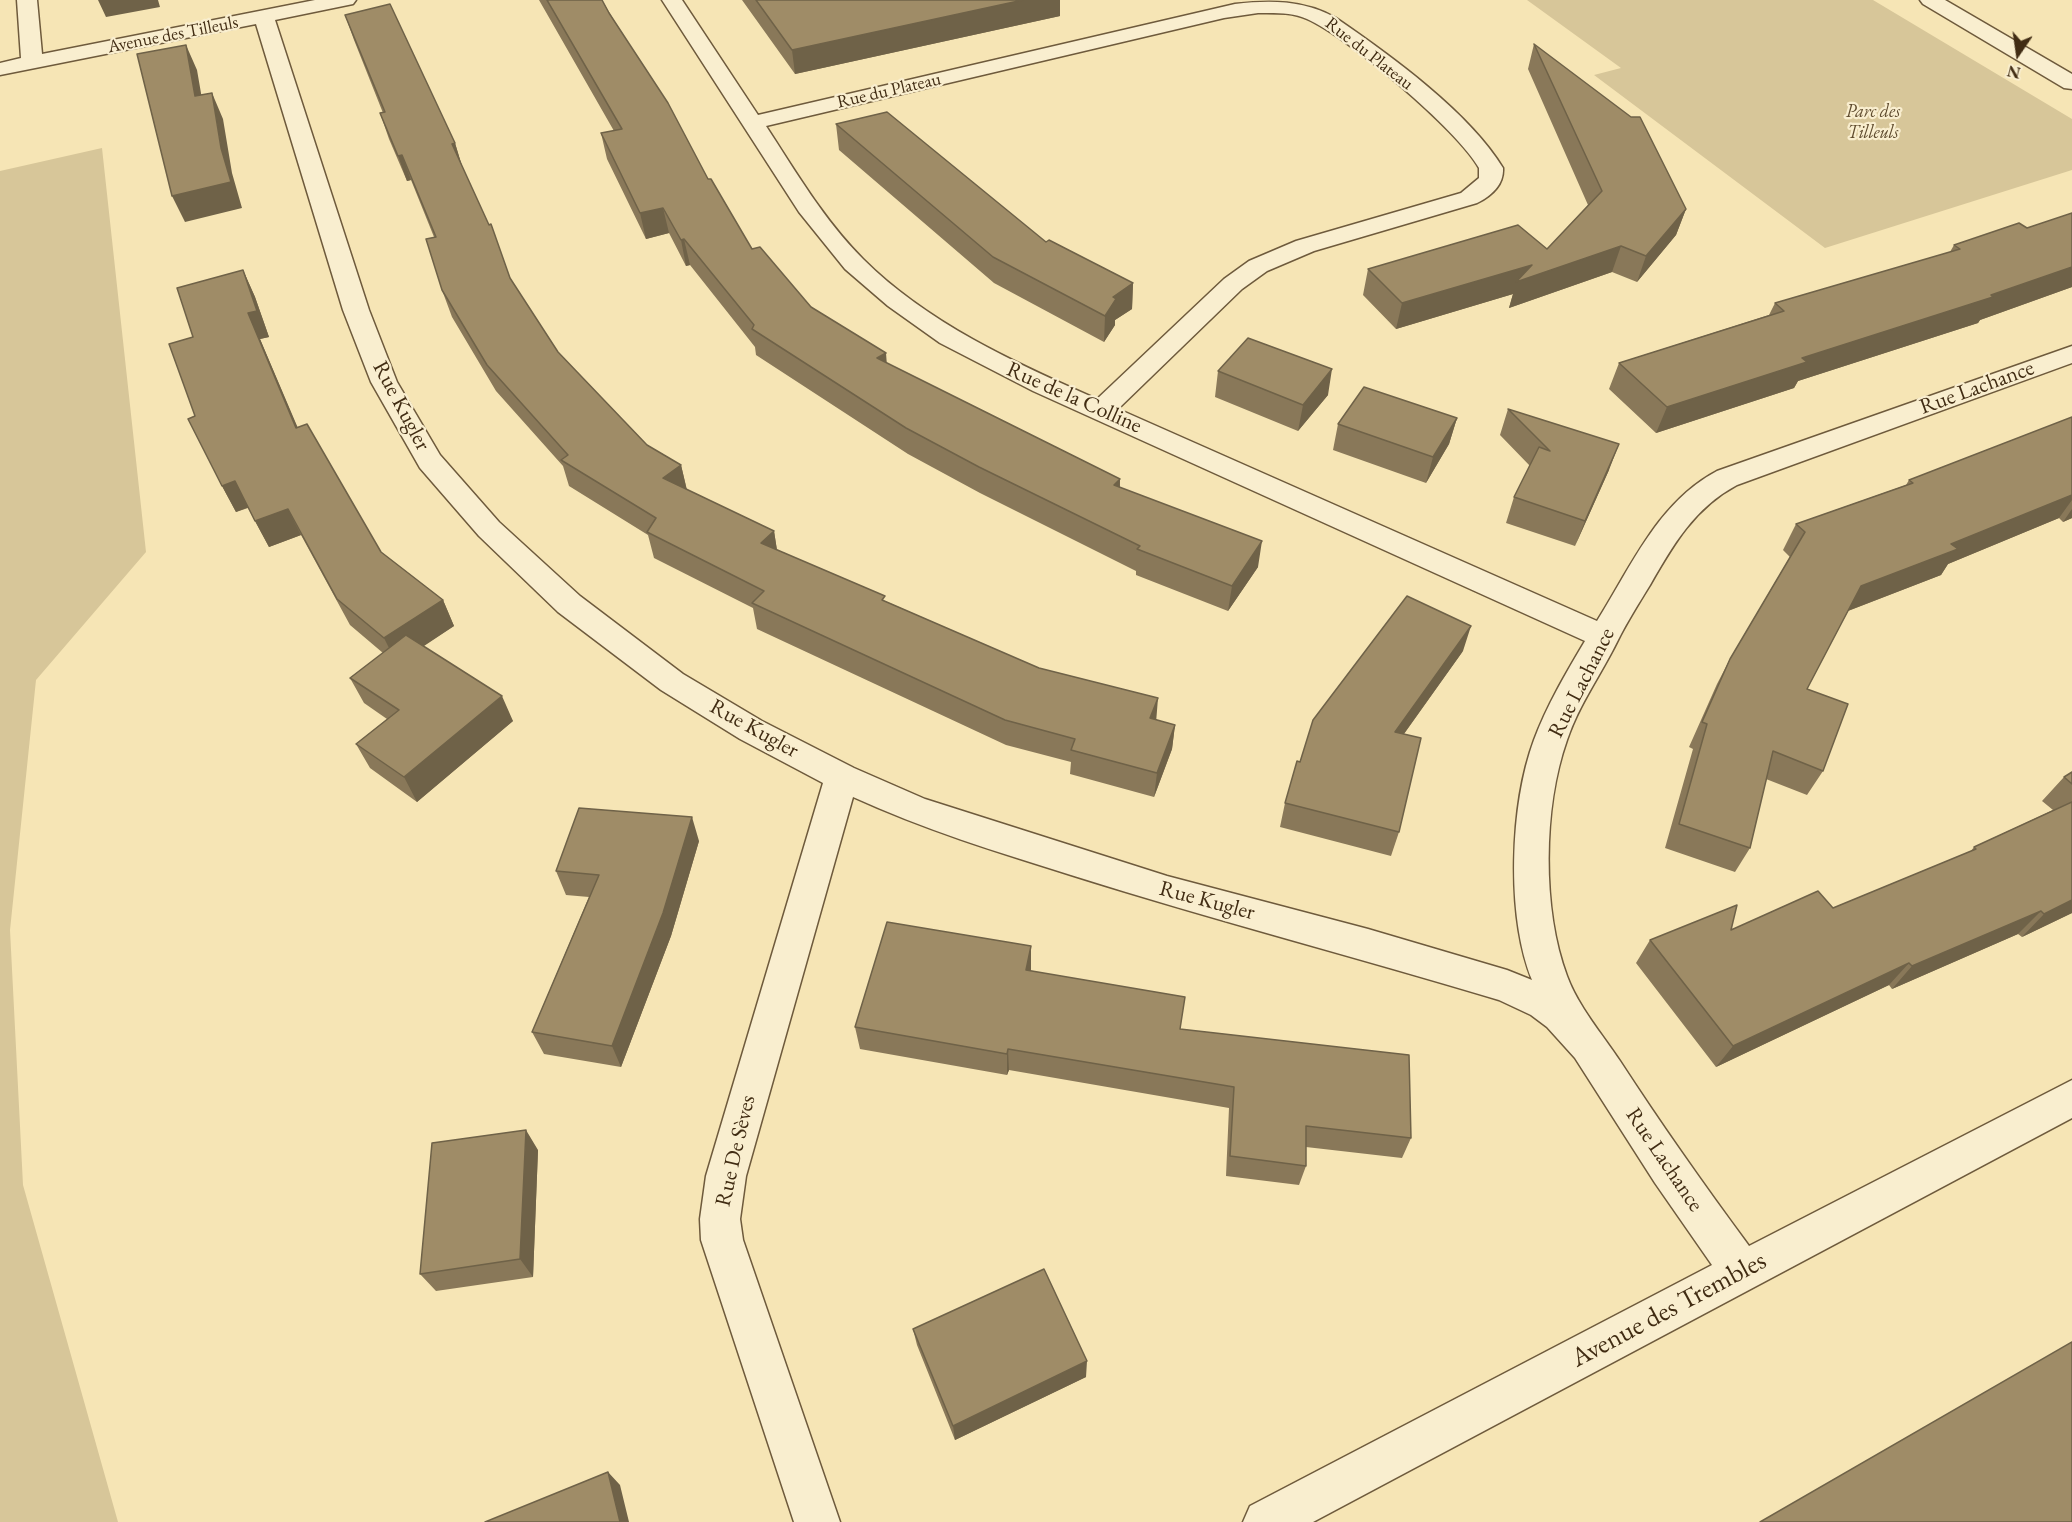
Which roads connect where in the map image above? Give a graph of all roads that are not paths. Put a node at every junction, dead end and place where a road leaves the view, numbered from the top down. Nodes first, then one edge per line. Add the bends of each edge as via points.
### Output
1 (27, 0) edge
2 (346, 0) edge
3 (672, 0) edge
4 (1929, 0) edge
5 (264, 17) junction
6 (32, 63) junction
7 (0, 69) edge
8 (2072, 83) edge
9 (752, 123) junction
10 (2072, 354) edge
11 (1101, 410) junction
12 (1604, 637) junction
13 (842, 777) junction
14 (1588, 1046) junction
15 (2072, 1098) edge
16 (1742, 1272) junction
17 (817, 1522) edge
18 (1266, 1522) edge

1 - 6 street
2 - 5 street, Avenue des Tilleuls
3 - 9 street, Rue de la Colline
4 - 8 street
5 - 6 street, Avenue des Tilleuls
5 - 13 street, Rue Kugler via 356,310 384,382 430,461 489,529 569,604 672,682 751,730
6 - 7 street, Avenue des Tilleuls
9 - 11 street, Rue de la Colline via 821,226 854,264 890,295 978,354
9 - 11 street, Rue du Plateau via 1224,12 1268,6 1303,10 1339,27 1485,155 1492,168 1489,182 1469,198 1297,248 1258,266 1233,284
10 - 12 street, Rue Lachance via 1707,488 1679,513
11 - 12 street, Rue de la Colline
12 - 14 street, Rue Lachance via 1565,706 1543,764 1532,871 1540,955 1558,999
13 - 14 street, Rue Kugler via 987,836 1507,986 1544,1003
13 - 17 street, Rue De Sèves via 814,862 726,1176 720,1219 722,1240 738,1292
14 - 16 street, Rue Lachance
15 - 16 street, Avenue des Trembles
16 - 18 street, Avenue des Trembles

